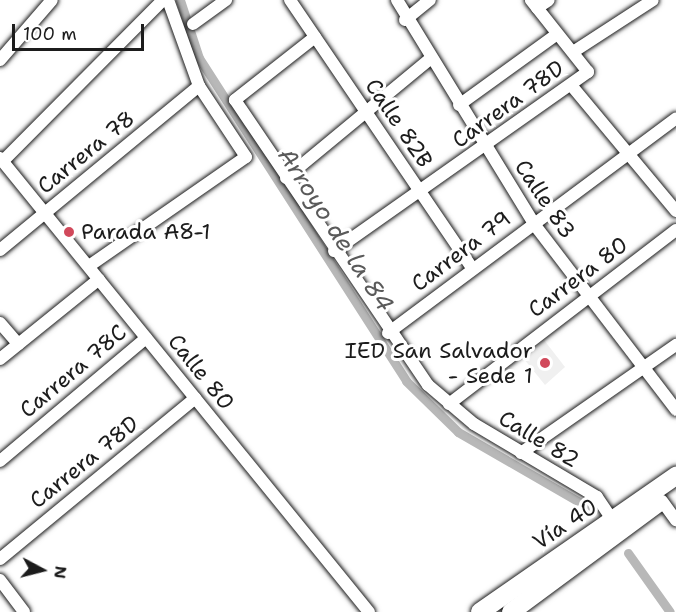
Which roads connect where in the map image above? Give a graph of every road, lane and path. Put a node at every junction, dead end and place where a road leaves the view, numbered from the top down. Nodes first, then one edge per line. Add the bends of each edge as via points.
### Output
1 (52, 0) edge
2 (168, 0) edge
3 (226, 0) edge
4 (290, 0) edge
5 (397, 0) edge
6 (430, 0) edge
7 (549, 0) edge
8 (653, 0) edge
9 (155, 2) edge
10 (534, 4) edge
11 (405, 20) junction
12 (193, 24) dead end
13 (557, 34) junction
14 (315, 37) junction
15 (573, 52) junction
16 (430, 59) junction
17 (0, 60) edge
18 (571, 85) junction
19 (199, 86) junction
20 (459, 105) junction
21 (368, 113) junction
22 (676, 118) edge
23 (485, 148) junction
24 (629, 151) junction
25 (1, 160) edge
26 (286, 178) junction
27 (421, 194) junction
28 (676, 211) edge
29 (44, 213) junction
30 (534, 224) junction
31 (676, 230) edge
32 (0, 250) edge
33 (334, 251) junction
34 (89, 266) junction
35 (473, 269) junction
36 (99, 279) junction
37 (587, 294) junction
38 (0, 323) edge
39 (388, 333) junction
40 (146, 338) junction
41 (18, 344) junction
42 (676, 345) edge
43 (0, 359) edge
44 (644, 367) junction
45 (195, 398) junction
46 (449, 404) junction
47 (676, 410) edge
48 (521, 453) junction
49 (0, 461) edge
50 (676, 476) edge
51 (669, 496) edge
52 (676, 520) edge
53 (612, 521) junction
54 (0, 559) edge
55 (0, 580) edge
56 (24, 612) edge
57 (369, 612) edge
58 (480, 612) edge
59 (511, 612) edge

1 - 17 street
2 - 19 street
3 - 12 street
4 - 14 street, Calle 82B
5 - 11 street, Calle 83
6 - 11 street
7 - 10 street
8 - 15 street, Carrera 78D
9 - 25 street
10 - 13 street
11 - 16 street, Calle 83
13 - 15 street
13 - 20 street
14 - 21 street, Calle 82B
14 - 26 street, Calle 82 via 235,100
15 - 18 street, Carrera 78D via 588,72
16 - 20 street, Calle 83
16 - 21 street
18 - 23 street, Carrera 78D
18 - 24 street
19 - 29 street, Carrera 78
19 - 34 street via 245,153 243,161
20 - 23 street, Calle 83
21 - 26 street
21 - 27 street, Calle 82B
22 - 24 street, Carrera 79
23 - 27 street, Carrera 78D
23 - 30 street, Calle 83
24 - 28 street
24 - 30 street, Carrera 79
25 - 29 street, Calle 80
26 - 33 street, Calle 82
27 - 33 street, Carrera 78D
27 - 35 street, Calle 82B
29 - 32 street, Carrera 78
29 - 34 street, Calle 80
30 - 35 street, Carrera 79
30 - 37 street, Calle 83
31 - 37 street, Carrera 80
33 - 39 street, Calle 82
34 - 36 street, Calle 80
35 - 39 street, Carrera 79
36 - 40 street, Calle 80
36 - 41 street
37 - 44 street, Calle 83
37 - 46 street, Carrera 80
38 - 41 street
39 - 46 street, Calle 82
40 - 45 street, Calle 80
40 - 49 street, Carrera 78C
41 - 43 street
42 - 44 street
44 - 47 street, Calle 83
44 - 48 street
45 - 54 street, Carrera 78D
45 - 57 street, Calle 80
46 - 48 street, Calle 82
48 - 53 street, Calle 82 via 597,497
50 - 53 highway, Vía 40
51 - 52 street
51 - 59 highway, Vía 40
53 - 58 highway, Vía 40
55 - 56 street

